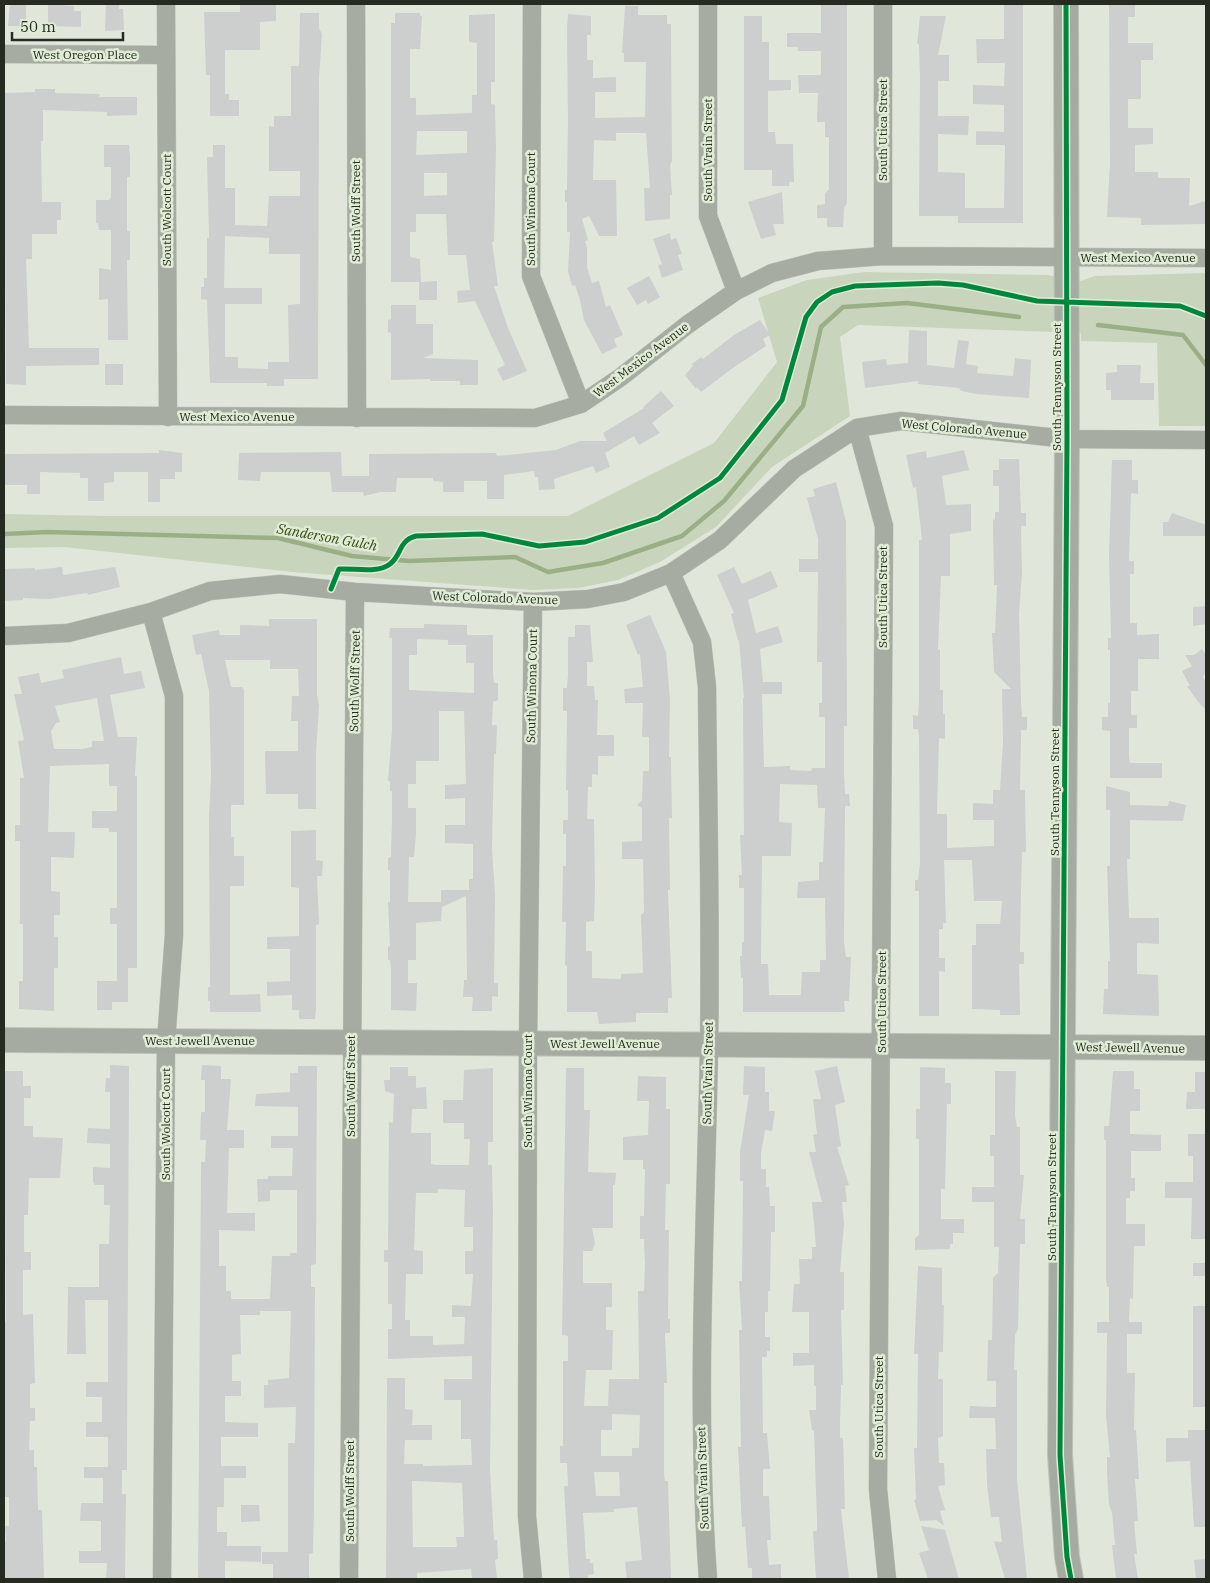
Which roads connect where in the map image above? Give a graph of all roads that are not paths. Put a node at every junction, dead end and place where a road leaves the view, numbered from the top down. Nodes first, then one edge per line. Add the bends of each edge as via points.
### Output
1 (166, 4) edge
2 (356, 4) edge
3 (532, 4) edge
4 (708, 4) edge
5 (883, 4) edge
6 (1066, 4) edge
7 (4, 54) edge
8 (166, 55) junction
9 (883, 256) junction
10 (1067, 258) junction
11 (1206, 258) edge
12 (736, 291) junction
13 (581, 404) junction
14 (4, 416) edge
15 (168, 417) junction
16 (357, 418) junction
17 (857, 428) junction
18 (1067, 439) junction
19 (1206, 440) edge
20 (671, 572) junction
21 (356, 592) junction
22 (533, 602) junction
23 (151, 612) junction
24 (4, 636) edge
25 (4, 1040) edge
26 (166, 1041) junction
27 (351, 1043) junction
28 (528, 1044) junction
29 (709, 1044) junction
30 (882, 1046) junction
31 (1063, 1047) junction
32 (1206, 1048) edge
33 (162, 1579) edge
34 (349, 1579) edge
35 (533, 1579) edge
36 (708, 1579) edge
37 (887, 1579) edge
38 (1071, 1579) edge

1 - 8 street, South Wolcott Court
2 - 16 street, South Wolff Street
3 - 13 street, South Winona Court via 531,276
4 - 12 street, South Vrain Street via 708,216
5 - 9 street, South Utica Street
6 - 10 street, South Tennyson Street
7 - 8 street, West Oregon Place
8 - 15 street, South Wolcott Court
9 - 10 street, West Mexico Avenue
9 - 12 street, West Mexico Avenue via 818,261 772,273
10 - 11 street, West Mexico Avenue
10 - 18 street, South Tennyson Street
12 - 13 street, West Mexico Avenue
13 - 16 street, West Mexico Avenue via 534,418
14 - 15 street, West Mexico Avenue
15 - 16 street, West Mexico Avenue
17 - 18 street, West Colorado Avenue via 901,421
17 - 20 street, West Colorado Avenue via 794,469 720,540
17 - 30 street, South Utica Street via 884,526
18 - 19 street, West Colorado Avenue
18 - 31 street, South Tennyson Street
20 - 22 street, West Colorado Avenue via 624,592 588,600
20 - 29 street, South Vrain Street via 702,642 707,687
21 - 22 street, West Colorado Avenue
21 - 23 street, West Colorado Avenue via 280,584 210,591
21 - 27 street, South Wolff Street
22 - 28 street, South Winona Court
23 - 24 street, West Colorado Avenue via 68,633
23 - 26 street, South Wolcott Court via 174,696 174,935
25 - 26 street, West Jewell Avenue
26 - 27 street, West Jewell Avenue
26 - 33 street, South Wolcott Court
27 - 28 street, West Jewell Avenue
27 - 34 street, South Wolff Street
28 - 29 street, West Jewell Avenue
28 - 35 street, South Winona Court via 527,1516
29 - 30 street, West Jewell Avenue
29 - 36 street, South Vrain Street via 701,1358 702,1498
30 - 31 street, West Jewell Avenue
30 - 37 street, South Utica Street via 878,1489
31 - 32 street, West Jewell Avenue
31 - 38 street, South Tennyson Street via 1060,1455

